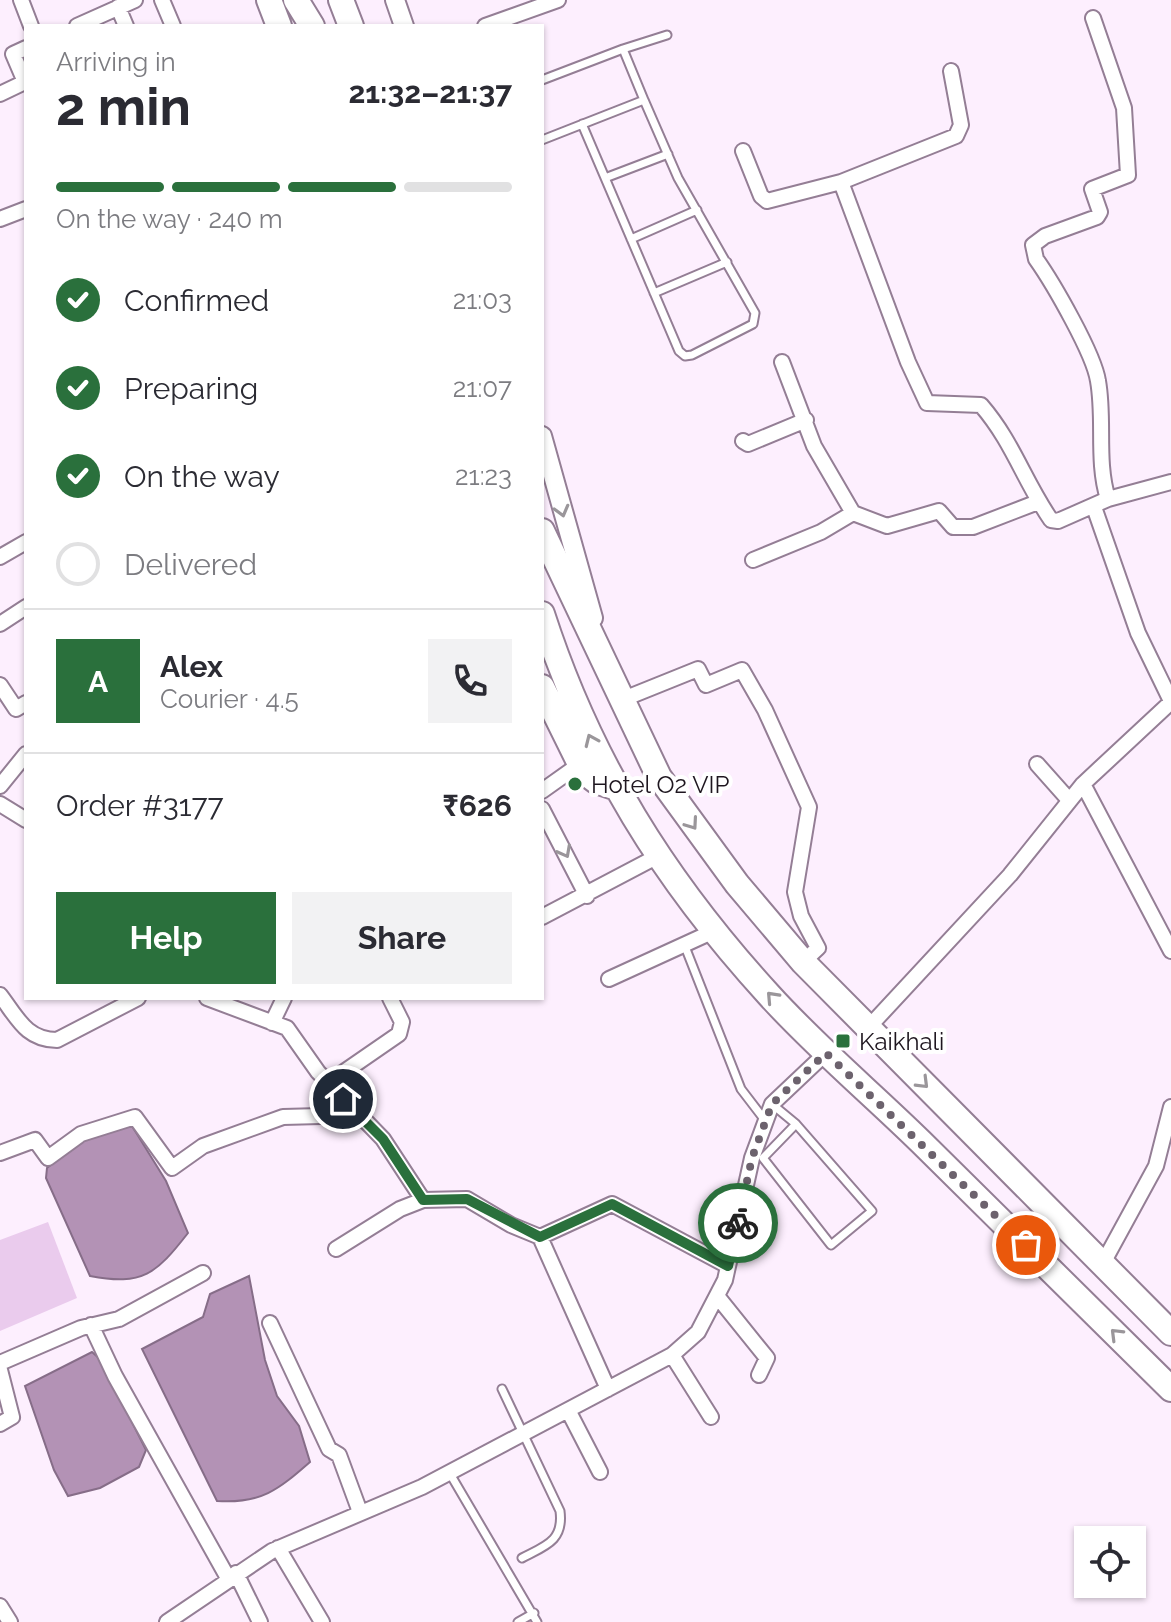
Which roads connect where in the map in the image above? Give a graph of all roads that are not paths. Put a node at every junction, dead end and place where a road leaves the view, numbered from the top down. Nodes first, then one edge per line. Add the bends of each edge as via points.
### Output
1 (21, 0) edge
2 (135, 0) edge
3 (162, 0) edge
4 (269, 0) edge
5 (296, 0) edge
6 (303, 0) edge
7 (341, 0) edge
8 (351, 0) edge
9 (395, 0) edge
10 (558, 0) edge
11 (118, 7) junction
12 (1093, 18) dead end
13 (30, 24) edge
14 (81, 24) edge
15 (125, 24) edge
16 (172, 24) edge
17 (278, 24) edge
18 (312, 24) edge
19 (312, 24) edge
20 (350, 24) edge
21 (357, 24) edge
22 (403, 24) edge
23 (491, 24) edge
24 (667, 35) dead end
25 (24, 49) edge
26 (623, 49) junction
27 (951, 71) dead end
28 (544, 79) edge
29 (24, 80) edge
30 (24, 82) edge
31 (0, 94) edge
32 (644, 100) junction
33 (582, 124) junction
34 (544, 139) edge
35 (743, 151) dead end
36 (668, 154) junction
37 (605, 178) junction
38 (841, 182) junction
39 (24, 210) edge
40 (697, 210) junction
41 (0, 219) edge
42 (631, 239) junction
43 (727, 262) junction
44 (654, 293) junction
45 (782, 362) dead end
46 (806, 420) junction
47 (743, 441) dead end
48 (544, 443) edge
49 (1171, 482) edge
50 (1108, 499) junction
51 (1038, 502) junction
52 (1094, 507) junction
53 (853, 513) junction
54 (544, 535) edge
55 (24, 543) edge
56 (0, 557) edge
57 (753, 560) dead end
58 (24, 608) edge
59 (544, 619) edge
60 (0, 624) edge
61 (0, 685) edge
62 (544, 692) edge
63 (617, 693) junction
64 (1171, 701) edge
65 (24, 704) edge
66 (24, 756) edge
67 (580, 764) junction
68 (1037, 764) dead end
69 (1083, 784) junction
70 (0, 786) edge
71 (614, 787) junction
72 (544, 790) edge
73 (1069, 800) junction
74 (0, 804) edge
75 (544, 813) edge
76 (24, 819) edge
77 (658, 856) junction
78 (587, 896) junction
79 (544, 916) edge
80 (714, 931) junction
81 (684, 944) junction
82 (1171, 951) edge
83 (803, 962) junction
84 (609, 979) dead end
85 (0, 995) edge
86 (134, 1000) edge
87 (212, 1000) edge
88 (283, 1000) edge
89 (391, 1000) edge
90 (272, 1023) junction
91 (868, 1028) junction
92 (826, 1053) junction
93 (328, 1083) junction
94 (772, 1104) junction
95 (1171, 1107) edge
96 (358, 1115) junction
97 (764, 1119) junction
98 (796, 1124) junction
99 (0, 1153) edge
100 (423, 1200) junction
101 (540, 1237) junction
102 (336, 1249) dead end
103 (1102, 1265) junction
104 (728, 1266) junction
105 (203, 1273) dead end
106 (717, 1296) junction
107 (270, 1323) dead end
108 (91, 1325) junction
109 (1171, 1333) edge
110 (672, 1355) junction
111 (0, 1363) edge
112 (0, 1370) edge
113 (759, 1375) dead end
114 (502, 1389) dead end
115 (608, 1389) junction
116 (1171, 1389) edge
117 (568, 1410) junction
118 (711, 1417) dead end
119 (0, 1424) edge
120 (525, 1433) junction
121 (449, 1472) junction
122 (600, 1472) dead end
123 (360, 1512) junction
124 (278, 1548) junction
125 (522, 1558) dead end
126 (232, 1576) junction
127 (0, 1606) edge
128 (535, 1618) edge
129 (10, 1622) edge
130 (167, 1622) edge
131 (260, 1622) edge
132 (322, 1622) edge
133 (518, 1622) edge

1 - 13 street
2 - 11 street
3 - 16 street
4 - 17 main road
5 - 18 main road
6 - 19 main road
7 - 20 main road
8 - 21 main road
9 - 22 street
10 - 23 street
11 - 14 street
11 - 15 street
12 - 50 street via 1124,108 1128,175 1092,189 1097,217 1033,245 1098,380
24 - 26 lane
25 - 29 street via 13,54
26 - 28 lane
26 - 32 lane
27 - 38 street via 961,125 956,136
30 - 31 street
32 - 33 lane
32 - 36 lane
33 - 34 lane
33 - 37 lane
35 - 38 street via 767,201
36 - 37 lane
36 - 40 lane
37 - 42 lane
38 - 51 street via 927,403 981,405 1004,432
39 - 41 street
40 - 42 lane
40 - 43 lane
42 - 44 lane
43 - 44 lane
43 - 44 lane via 757,319 692,355 679,351
45 - 46 street
46 - 47 street via 748,444
46 - 53 street via 814,446
48 -> 63 street
49 - 50 street
50 - 52 street
51 - 52 street via 1051,520 1058,521
51 - 53 street via 973,527 953,527 939,511 887,526
52 - 64 street via 1138,633
53 - 57 street
54 - 63 main road
55 - 56 street
58 - 60 street
71 -> 59 main road
61 - 65 street via 16,709
62 - 67 main road
63 -> 83 main road via 659,777
63 - 83 street via 698,669 706,685 742,670 809,807 795,892 818,948
64 - 69 street
66 - 70 street
67 - 71 main road via 596,781
67 - 72 street
68 - 73 street
69 - 73 street
69 - 82 street
71 - 77 main road
73 - 91 street via 1010,875
74 - 76 street
75 -> 78 street
77 - 78 street
77 - 80 main road
78 - 79 street
80 - 81 street
92 -> 80 main road
81 - 84 street
81 - 97 lane via 741,1089
83 - 91 main road
85 - 86 street via 30,1035 42,1040 57,1040
87 - 90 street
88 - 90 street
89 - 93 street via 402,1022 399,1034
90 - 93 street via 287,1028
91 -> 103 main road
92 - 94 street
116 -> 92 main road
93 - 96 street
94 - 97 street
94 - 98 lane
95 - 103 street via 1156,1166
96 - 99 street via 283,1117 203,1146 172,1168 135,1117 81,1134 48,1158 35,1140
96 - 100 street via 383,1139
97 - 104 street
98 - 98 lane via 763,1158 831,1245 872,1211
100 - 101 street via 467,1199
100 - 102 street
101 - 104 street via 612,1204
101 - 115 street
103 - 109 main road
104 - 106 street
105 - 108 street via 119,1319
106 - 110 street via 698,1332
106 - 113 street via 767,1358
107 - 123 street via 329,1449 339,1455
108 - 111 street
108 - 126 street via 115,1376
110 - 115 street
110 - 118 street
112 - 119 street via 12,1417
114 - 120 lane
115 - 117 street
117 - 120 street
117 - 122 street
120 - 121 street
120 - 125 lane via 562,1523 553,1542
121 - 123 street
121 - 128 lane
123 - 124 street
124 - 126 street
124 - 132 street
126 - 130 street
126 - 131 street
127 - 129 street
128 - 133 lane

